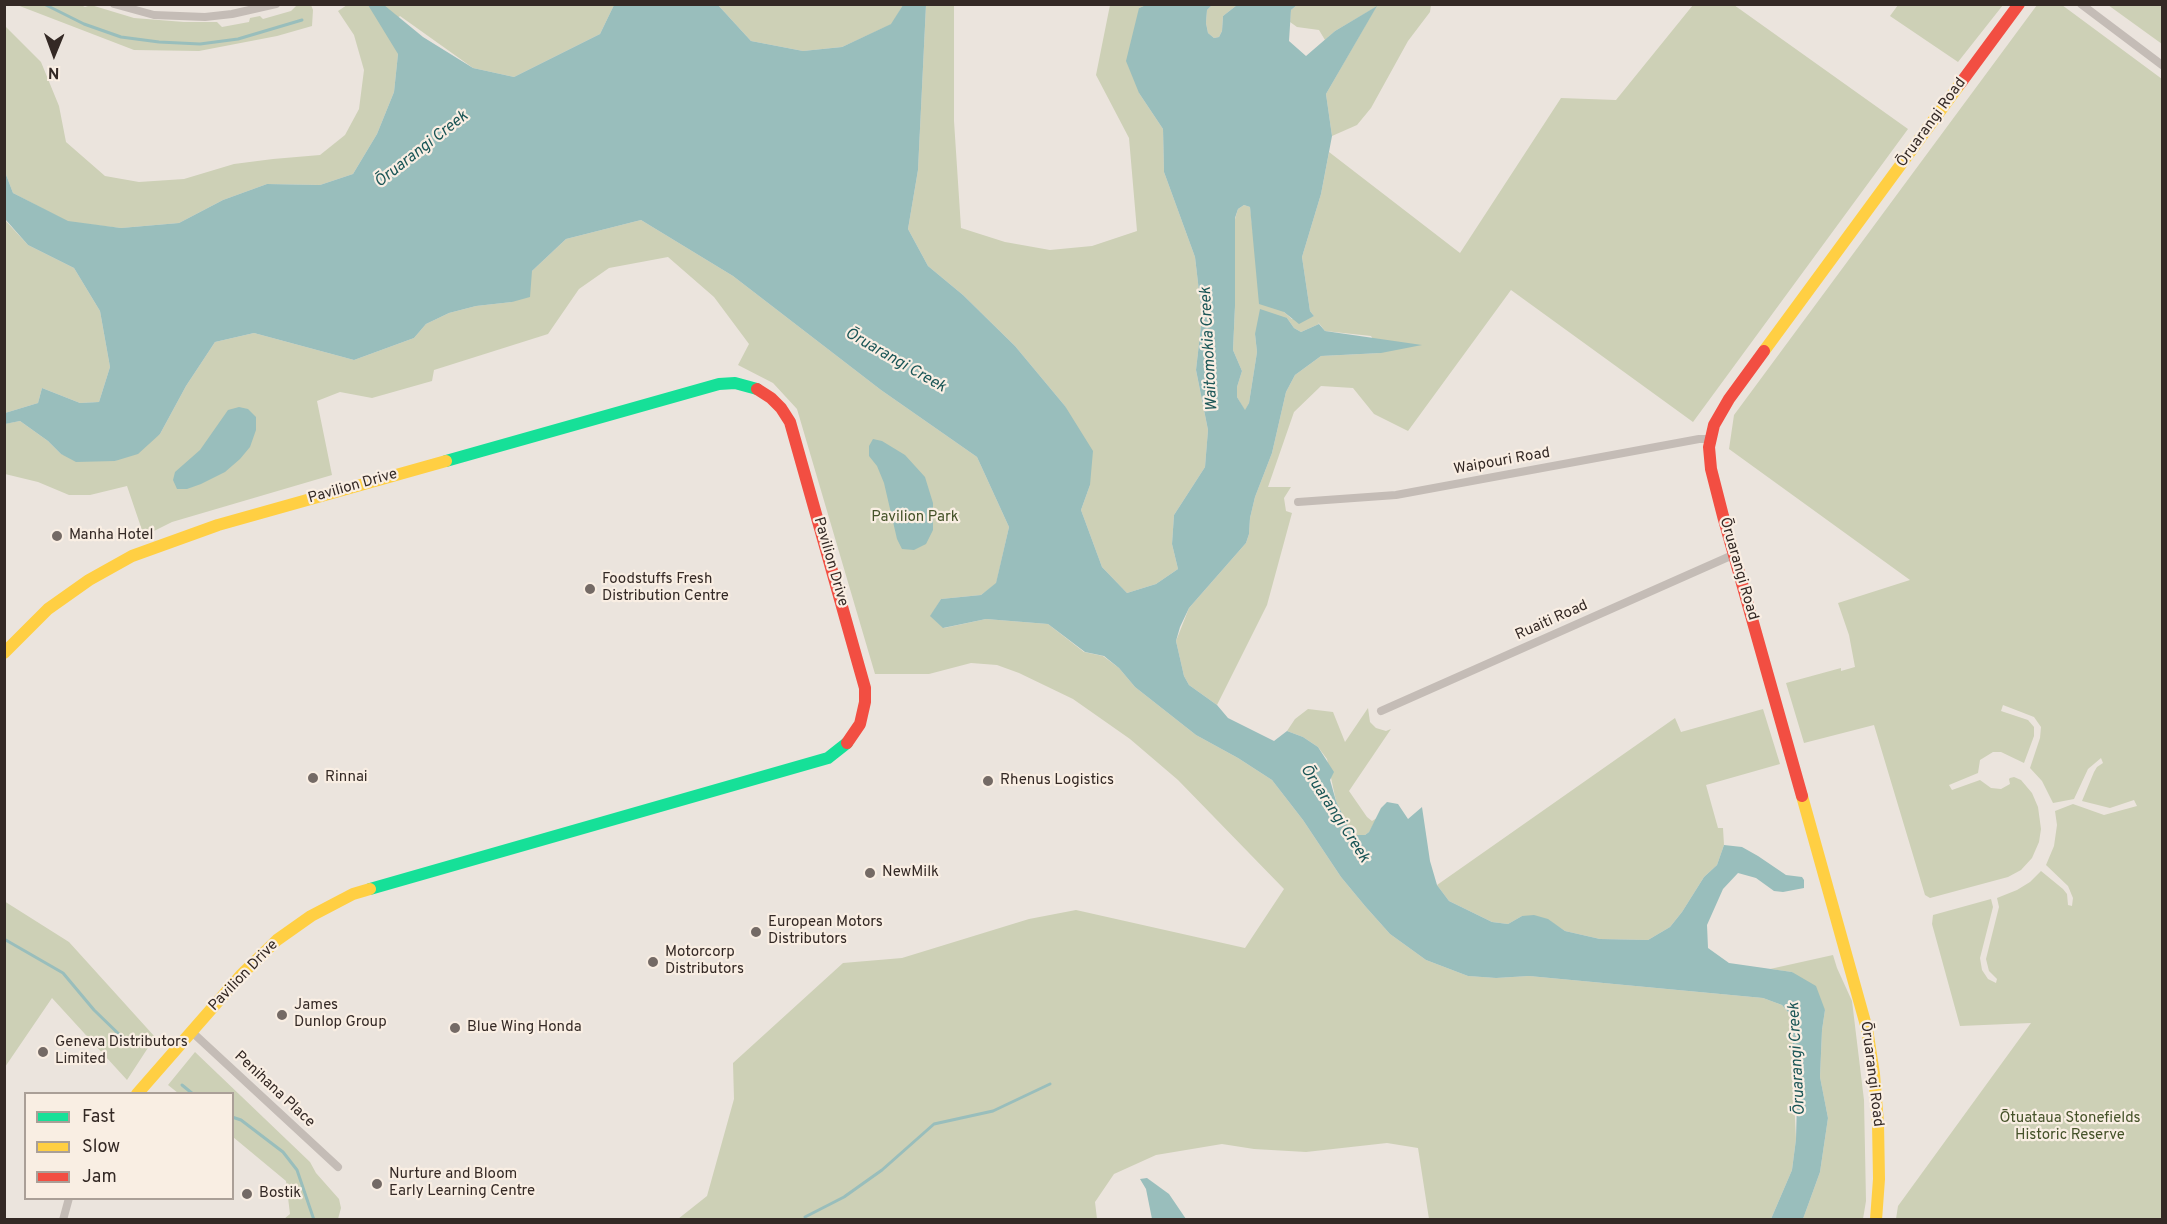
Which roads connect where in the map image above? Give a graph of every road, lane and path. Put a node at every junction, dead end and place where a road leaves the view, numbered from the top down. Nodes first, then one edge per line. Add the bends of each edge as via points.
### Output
1 (114, 4) edge
2 (276, 4) edge
3 (2019, 4) edge
4 (2081, 4) edge
5 (2163, 64) edge
6 (1710, 439) junction
7 (1298, 502) dead end
8 (1735, 554) junction
9 (4, 653) edge
10 (1381, 711) dead end
11 (192, 1032) junction
12 (139, 1092) edge
13 (338, 1167) dead end
14 (68, 1200) edge
15 (63, 1220) edge
16 (1876, 1220) edge

1 - 2 street via 154,15 205,17
3 - 6 street, Ōruarangi Road via 1729,399
4 - 5 street
6 - 7 street, Waipouri Road via 1396,495
6 - 8 street, Ōruarangi Road via 1711,469
8 - 10 street, Ruaiti Road
8 - 16 street, Ōruarangi Road via 1867,1029 1878,1123
9 - 11 street, Pavilion Drive via 48,609 89,580 132,556 218,525 718,384 735,383 760,390 781,408 790,422 865,688 860,724 841,749 818,761 353,894 311,916 278,940 242,974
11 - 12 street, Pavilion Drive
11 - 13 street, Penihana Place
14 - 15 street

